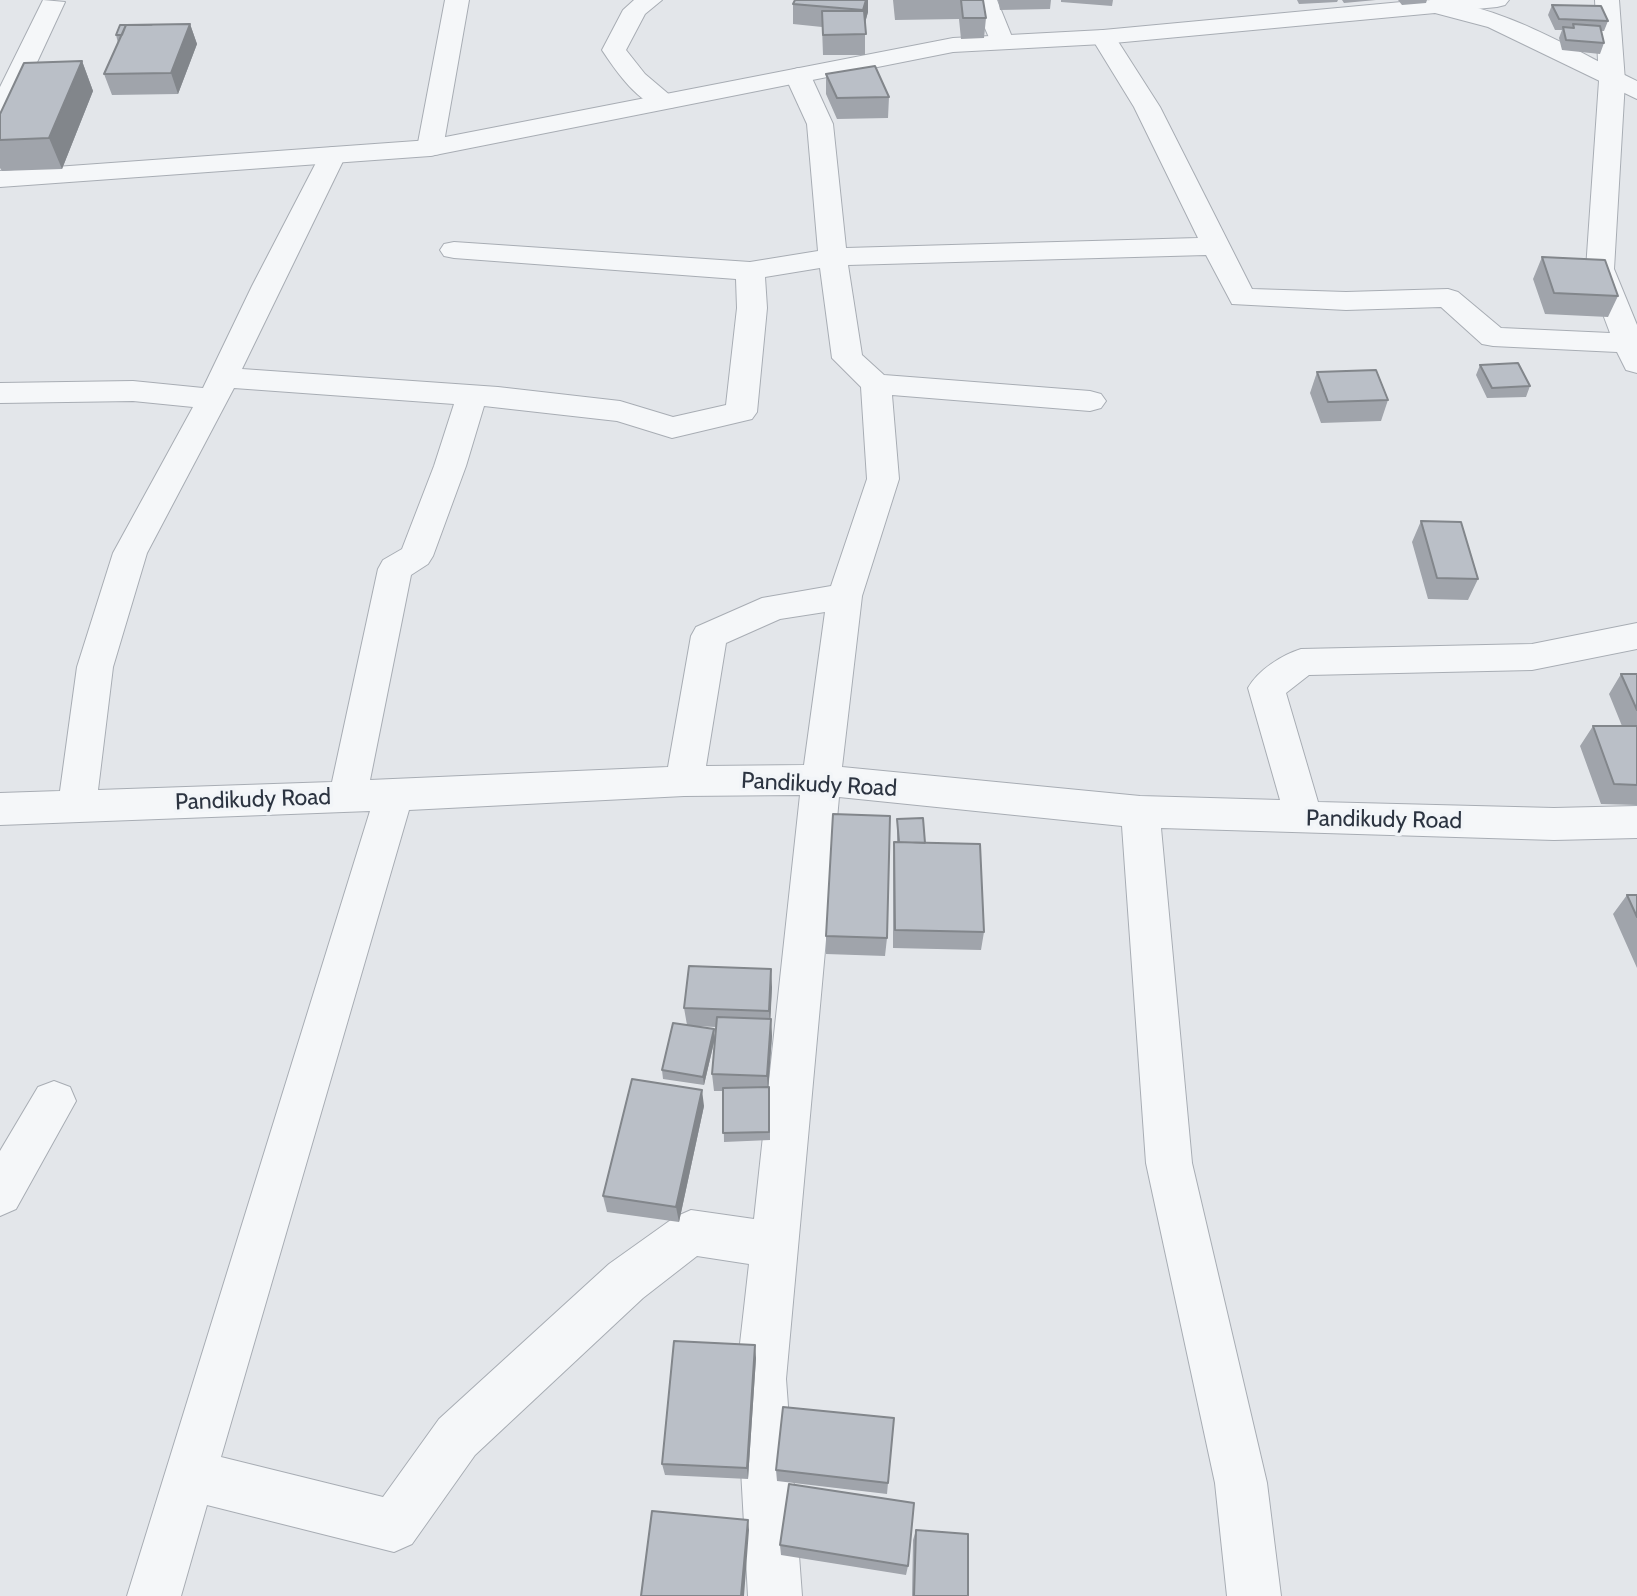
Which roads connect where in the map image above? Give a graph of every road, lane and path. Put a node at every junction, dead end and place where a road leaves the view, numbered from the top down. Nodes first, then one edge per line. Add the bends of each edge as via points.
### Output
1 (457, 0) edge
2 (650, 0) edge
3 (985, 0) edge
4 (1497, 0) edge
5 (1607, 0) edge
6 (53, 2) dead end
7 (1435, 6) junction
8 (1103, 37) junction
9 (1002, 42) junction
10 (1610, 50) junction
11 (1637, 53) edge
12 (798, 75) junction
13 (1624, 86) edge
14 (665, 102) junction
15 (0, 114) edge
16 (430, 148) junction
17 (333, 155) junction
18 (0, 179) edge
19 (1218, 246) junction
20 (454, 250) dead end
21 (833, 257) junction
22 (750, 271) junction
23 (1634, 349) edge
24 (876, 384) junction
25 (218, 388) junction
26 (0, 393) edge
27 (472, 395) junction
28 (1090, 401) dead end
29 (845, 596) junction
30 (1637, 636) edge
31 (821, 780) junction
32 (684, 781) junction
33 (394, 796) junction
34 (348, 797) junction
35 (77, 805) junction
36 (0, 809) edge
37 (1140, 813) junction
38 (1304, 818) junction
39 (1637, 822) edge
40 (54, 1101) dead end
41 (0, 1194) edge
42 (776, 1245) junction
43 (190, 1475) junction
44 (154, 1596) edge
45 (775, 1596) edge
46 (1254, 1596) edge

1 - 16 street
2 - 14 street via 635,10 614,50 636,79
3 - 9 street
4 - 7 street
5 - 10 street
6 - 15 street
7 - 8 street
7 - 13 street via 1497,22
8 - 9 street
8 - 19 street via 1147,107
9 - 12 street via 953,45
10 - 11 street
10 - 13 street
12 - 14 street
12 - 21 street via 820,124
13 - 23 street via 1600,270
14 - 16 street
16 - 17 street
17 - 18 street
17 - 25 street
19 - 21 street
19 - 23 street via 1242,298 1448,298 1493,337
20 - 22 street
21 - 22 street
21 - 24 street via 847,358
22 - 27 street via 752,320 741,412 671,428 620,411
24 - 28 street
24 - 29 street via 883,479
25 - 26 street
25 - 27 street
25 - 35 street via 130,553 95,667
27 - 34 street via 416,556 395,569
29 - 31 street
29 - 32 street via 774,607 709,636
30 - 38 street via 1532,657 1301,662 1266,688
31 - 32 street, Pandikudy Road
31 - 37 street, Pandikudy Road
31 - 42 street
32 - 33 street, Pandikudy Road
33 - 34 street, Pandikudy Road
33 - 43 street
34 - 35 street, Pandikudy Road
35 - 36 street, Pandikudy Road
37 - 38 street, Pandikudy Road
37 - 46 street via 1169,1164 1241,1483
38 - 39 street, Pandikudy Road
40 - 41 street
42 - 43 street via 691,1233 626,1281 457,1437 394,1527
42 - 45 street via 761,1379
43 - 44 street

